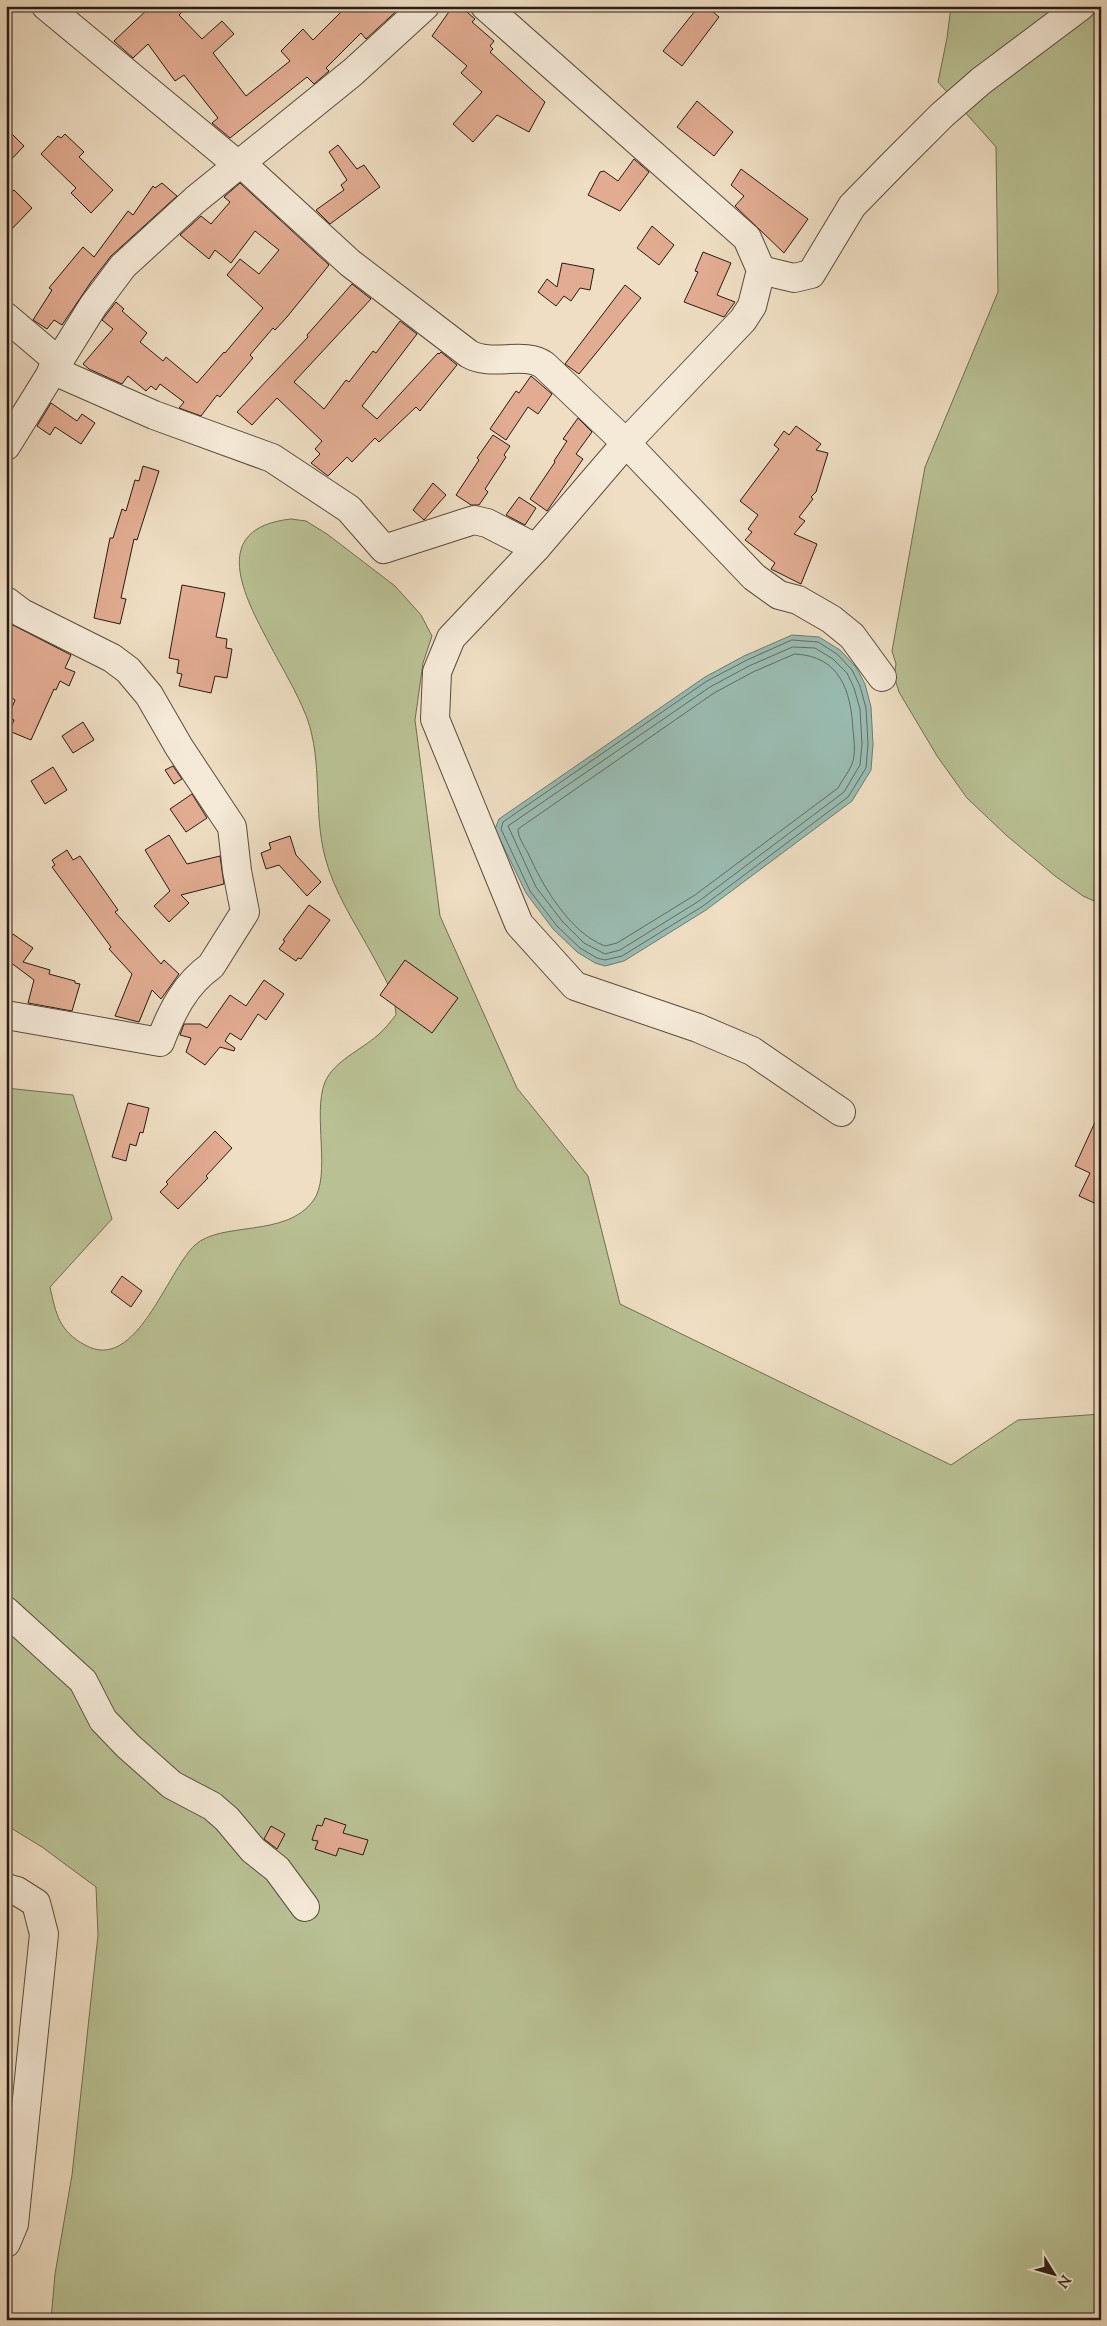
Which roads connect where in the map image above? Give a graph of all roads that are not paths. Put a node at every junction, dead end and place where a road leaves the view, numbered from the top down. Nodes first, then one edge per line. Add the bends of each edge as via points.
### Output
1 (46, 6) edge
2 (424, 6) edge
3 (485, 6) edge
4 (1081, 6) edge
5 (239, 164) junction
6 (761, 270) junction
7 (6, 317) edge
8 (55, 365) junction
9 (626, 443) junction
10 (6, 446) edge
11 (536, 548) junction
12 (6, 601) edge
13 (882, 677) dead end
14 (6, 1015) edge
15 (842, 1112) dead end
16 (6, 1611) edge
17 (6, 1888) edge
18 (305, 1907) dead end
19 (11, 2215) edge
20 (6, 2243) edge

1 - 5 street
2 - 5 street via 353,72
3 - 6 street via 747,238
4 - 6 street via 981,81 942,115 852,206 811,274 794,278
5 - 8 street via 123,266 92,306
5 - 9 street via 350,263 468,354 489,360 539,362
6 - 9 street via 752,306 743,320
7 - 8 street
8 - 10 street
8 - 11 street via 154,415 272,458 349,509 384,548 474,520 487,523
9 - 11 street
9 - 13 street via 754,576 779,594 798,600 831,619 852,636
11 - 15 street via 451,638 437,672 435,719 519,924 575,986 698,1028 752,1051
12 - 14 street via 22,613 112,658 128,670 149,695 232,826 245,912 211,966 183,994 160,1042
16 - 18 street via 83,1681 103,1720 128,1746 172,1785 212,1806 227,1819 253,1850 277,1869
17 - 19 street via 36,1903 44,1934
19 - 20 street

